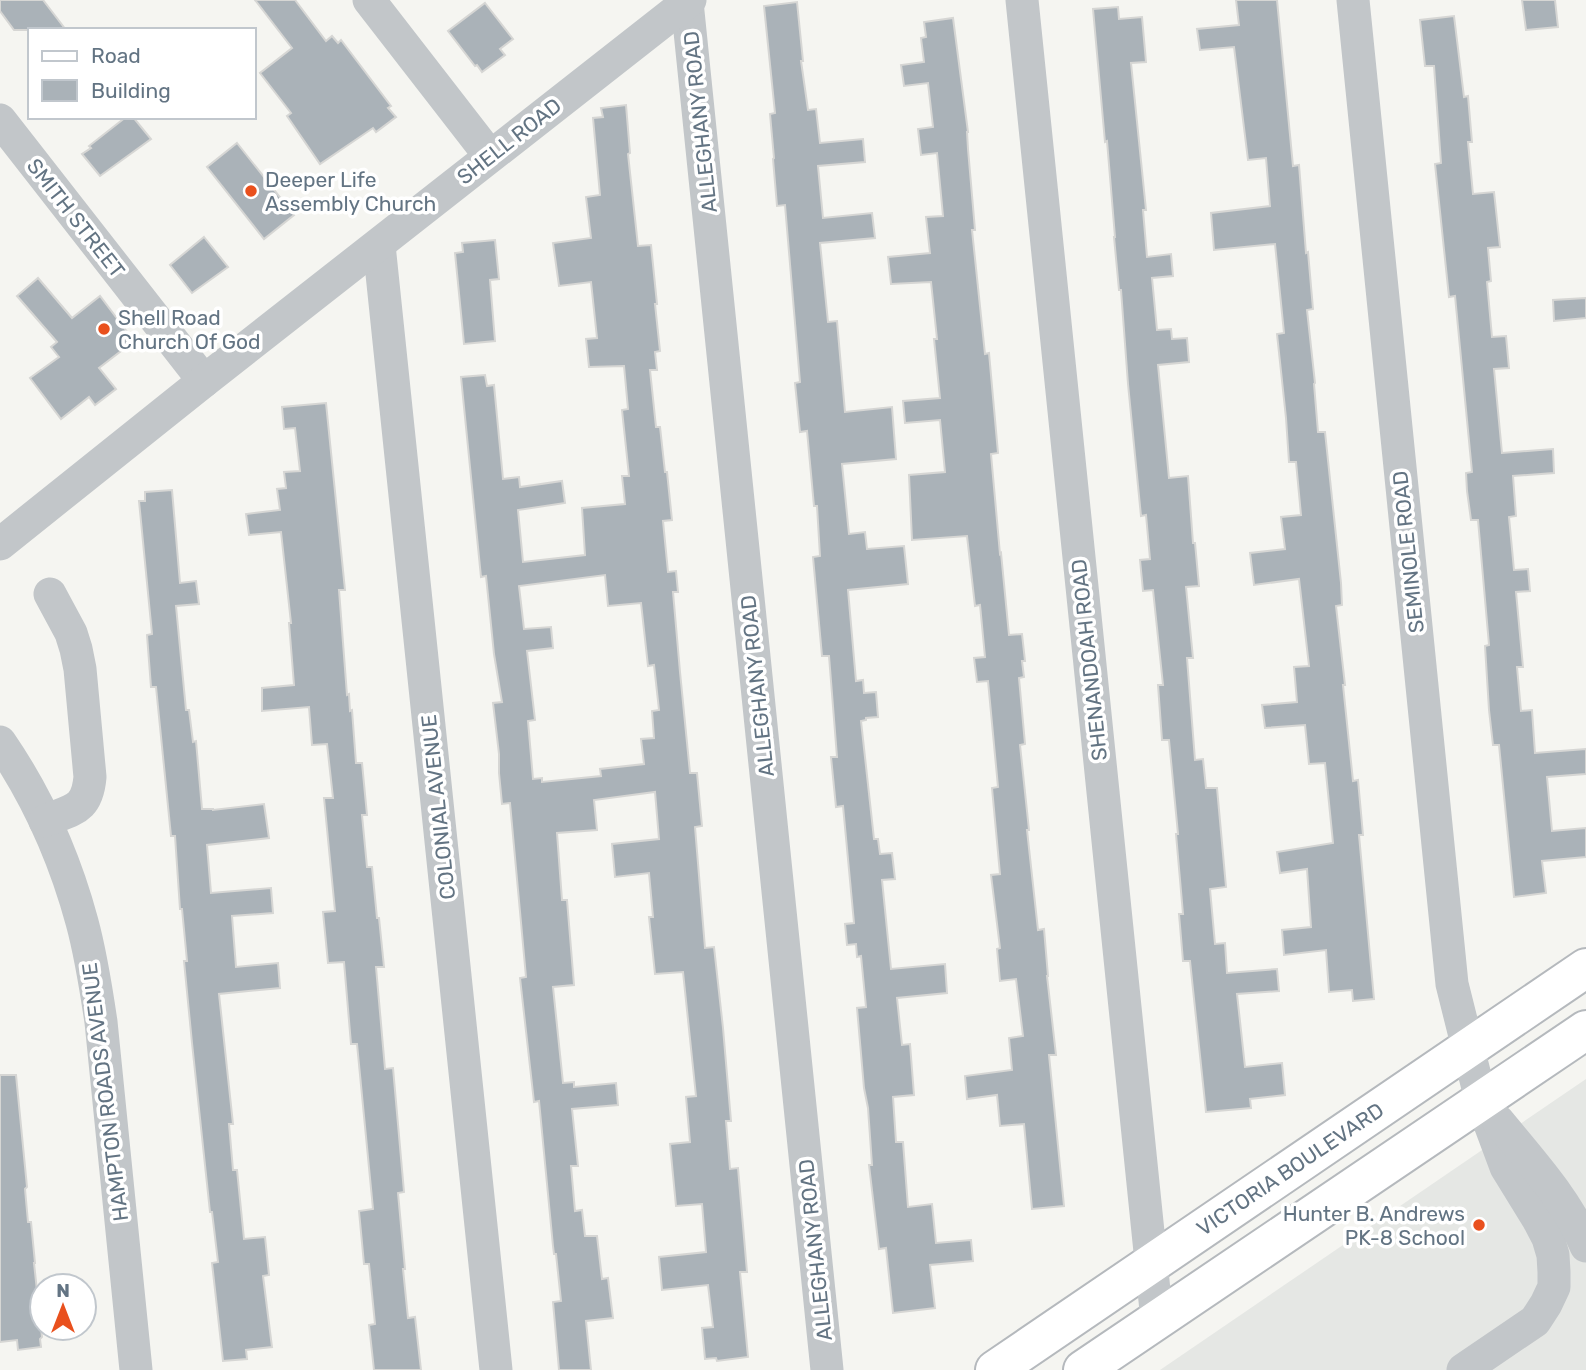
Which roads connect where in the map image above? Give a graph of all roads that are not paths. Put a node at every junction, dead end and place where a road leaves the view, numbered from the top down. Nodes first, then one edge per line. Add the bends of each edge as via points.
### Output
1 (369, 0) edge
2 (1022, 0) edge
3 (1353, 0) edge
4 (689, 1) edge
5 (0, 120) edge
6 (490, 156) junction
7 (379, 245) junction
8 (204, 381) junction
9 (0, 544) edge
10 (50, 594) dead end
11 (0, 742) edge
12 (45, 821) junction
13 (1586, 968) edge
14 (1586, 1030) edge
15 (1468, 1047) junction
16 (1481, 1100) junction
17 (1586, 1246) edge
18 (1150, 1265) junction
19 (1157, 1320) junction
20 (136, 1370) edge
21 (496, 1370) edge
22 (827, 1370) edge
23 (995, 1370) edge
24 (1083, 1370) edge
25 (1463, 1370) edge

1 - 6 street
2 - 18 street, SHENANDOAH ROAD
3 - 15 street, SEMINOLE ROAD via 1452,984
4 - 6 street, SHELL ROAD
4 - 22 street, ALLEGHANY ROAD
5 - 8 street, SMITH STREET
6 - 7 street, SHELL ROAD
7 - 8 street, SHELL ROAD
7 - 21 street, COLONIAL AVENUE
8 - 9 street, SHELL ROAD
10 - 12 street via 76,649 90,777 82,803
11 - 12 street, HAMPTON ROADS AVENUE
12 - 20 street, HAMPTON ROADS AVENUE via 82,922 101,1022
13 - 15 main road, VICTORIA BOULEVARD
14 - 16 main road
15 - 16 street, SEMINOLE ROAD
15 - 18 main road, VICTORIA BOULEVARD
16 - 17 street via 1560,1199
16 - 19 main road
16 - 25 street, SEMINOLE ROAD via 1506,1167 1548,1238 1554,1287 1535,1321
18 - 19 street, SHENANDOAH ROAD
18 - 23 main road, VICTORIA BOULEVARD
19 - 24 main road

